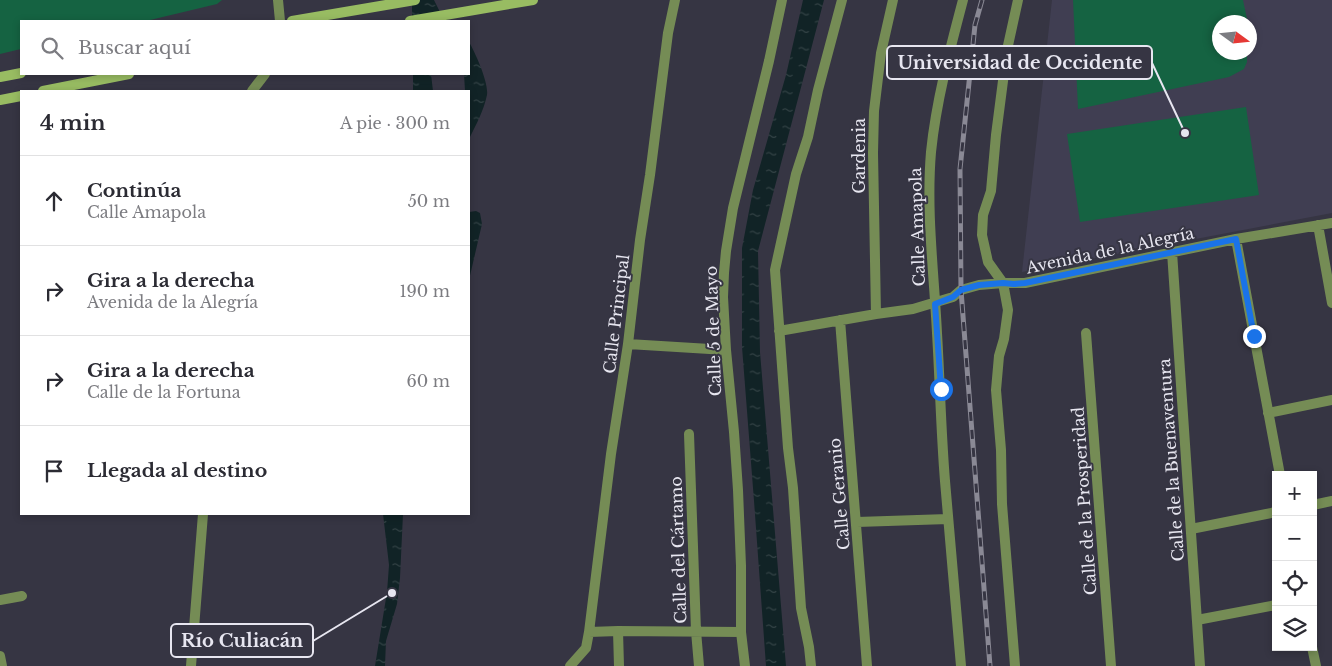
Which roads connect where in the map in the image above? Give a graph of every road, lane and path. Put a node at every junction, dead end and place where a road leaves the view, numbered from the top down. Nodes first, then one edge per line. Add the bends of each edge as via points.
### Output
1 (278, 0) edge
2 (415, 0) edge
3 (532, 0) edge
4 (675, 0) edge
5 (782, 0) edge
6 (842, 0) edge
7 (893, 0) edge
8 (963, 0) edge
9 (1018, 0) edge
10 (280, 20) edge
11 (298, 20) edge
12 (416, 20) edge
13 (20, 73) edge
14 (124, 75) edge
15 (264, 75) edge
16 (0, 77) edge
17 (49, 90) edge
18 (253, 90) edge
19 (20, 96) edge
20 (0, 100) edge
21 (1332, 223) edge
22 (1318, 225) junction
23 (1236, 239) junction
24 (1172, 252) junction
25 (1003, 283) junction
26 (1332, 303) edge
27 (935, 304) junction
28 (876, 314) junction
29 (840, 320) junction
30 (779, 331) junction
31 (1086, 334) dead end
32 (628, 344) junction
33 (726, 350) junction
34 (1332, 400) edge
35 (1268, 413) junction
36 (689, 434) dead end
37 (1279, 471) edge
38 (1332, 501) edge
39 (1317, 504) edge
40 (1272, 513) edge
41 (203, 515) edge
42 (948, 519) junction
43 (857, 522) junction
44 (1191, 529) junction
45 (22, 596) dead end
46 (0, 600) edge
47 (1272, 606) edge
48 (1196, 620) junction
49 (618, 631) junction
50 (696, 631) junction
51 (589, 632) junction
52 (741, 632) junction
53 (1313, 651) edge
54 (0, 656) edge
55 (2, 666) edge
56 (191, 666) edge
57 (570, 666) edge
58 (619, 666) edge
59 (699, 666) edge
60 (745, 666) edge
61 (811, 666) edge
62 (868, 666) edge
63 (961, 666) edge
64 (1015, 666) edge
65 (1112, 666) edge
66 (1200, 666) edge
67 (1316, 666) edge

1 - 10 street
2 - 11 main road
3 - 12 main road
4 - 32 street, Calle Principal
5 - 33 street, Calle 5 de Mayo via 728,237 723,297
6 - 30 street via 777,255
7 - 28 street, Gardenia via 881,53 874,111
8 - 27 street, Calle Amapola via 947,63 931,151 930,241
9 - 25 street via 1007,50 992,190 983,215 982,235 988,262
13 - 16 main road
14 - 17 main road
15 - 18 street
19 - 20 main road
21 - 22 street, Avenida de la Alegría
22 - 23 street, Avenida de la Alegría
22 - 26 street
23 - 24 street, Avenida de la Alegría
23 - 35 street
24 - 25 street, Avenida de la Alegría via 1025,283
24 - 44 street, Calle de la Buenaventura
25 - 27 street, Avenida de la Alegría via 961,290
25 - 64 street via 1008,310 996,390
27 - 28 street, Avenida de la Alegría
27 - 42 street, Calle Amapola
28 - 29 street, Avenida de la Alegría
29 - 30 street, Avenida de la Alegría
29 - 43 street, Calle Geranio
30 - 61 street via 801,608
31 - 65 street, Calle de la Prosperidad
32 - 33 street
32 - 51 street, Calle Principal via 610,454
33 - 52 street, Calle 5 de Mayo via 738,490
34 - 35 street
35 - 37 street
36 - 50 street, Calle del Cártamo
38 - 39 street
40 - 44 street
41 - 56 street
42 - 43 street
42 - 63 street, Calle Amapola
43 - 62 street, Calle Geranio
44 - 48 street, Calle de la Buenaventura
45 - 46 street
47 - 48 street
48 - 66 street, Calle de la Buenaventura
49 - 50 street
49 - 51 street
49 - 58 street
50 - 52 street
50 - 59 street, Calle del Cártamo
51 - 57 street, Calle Principal via 586,648
52 - 60 street, Calle 5 de Mayo
53 - 67 street
54 - 55 street

